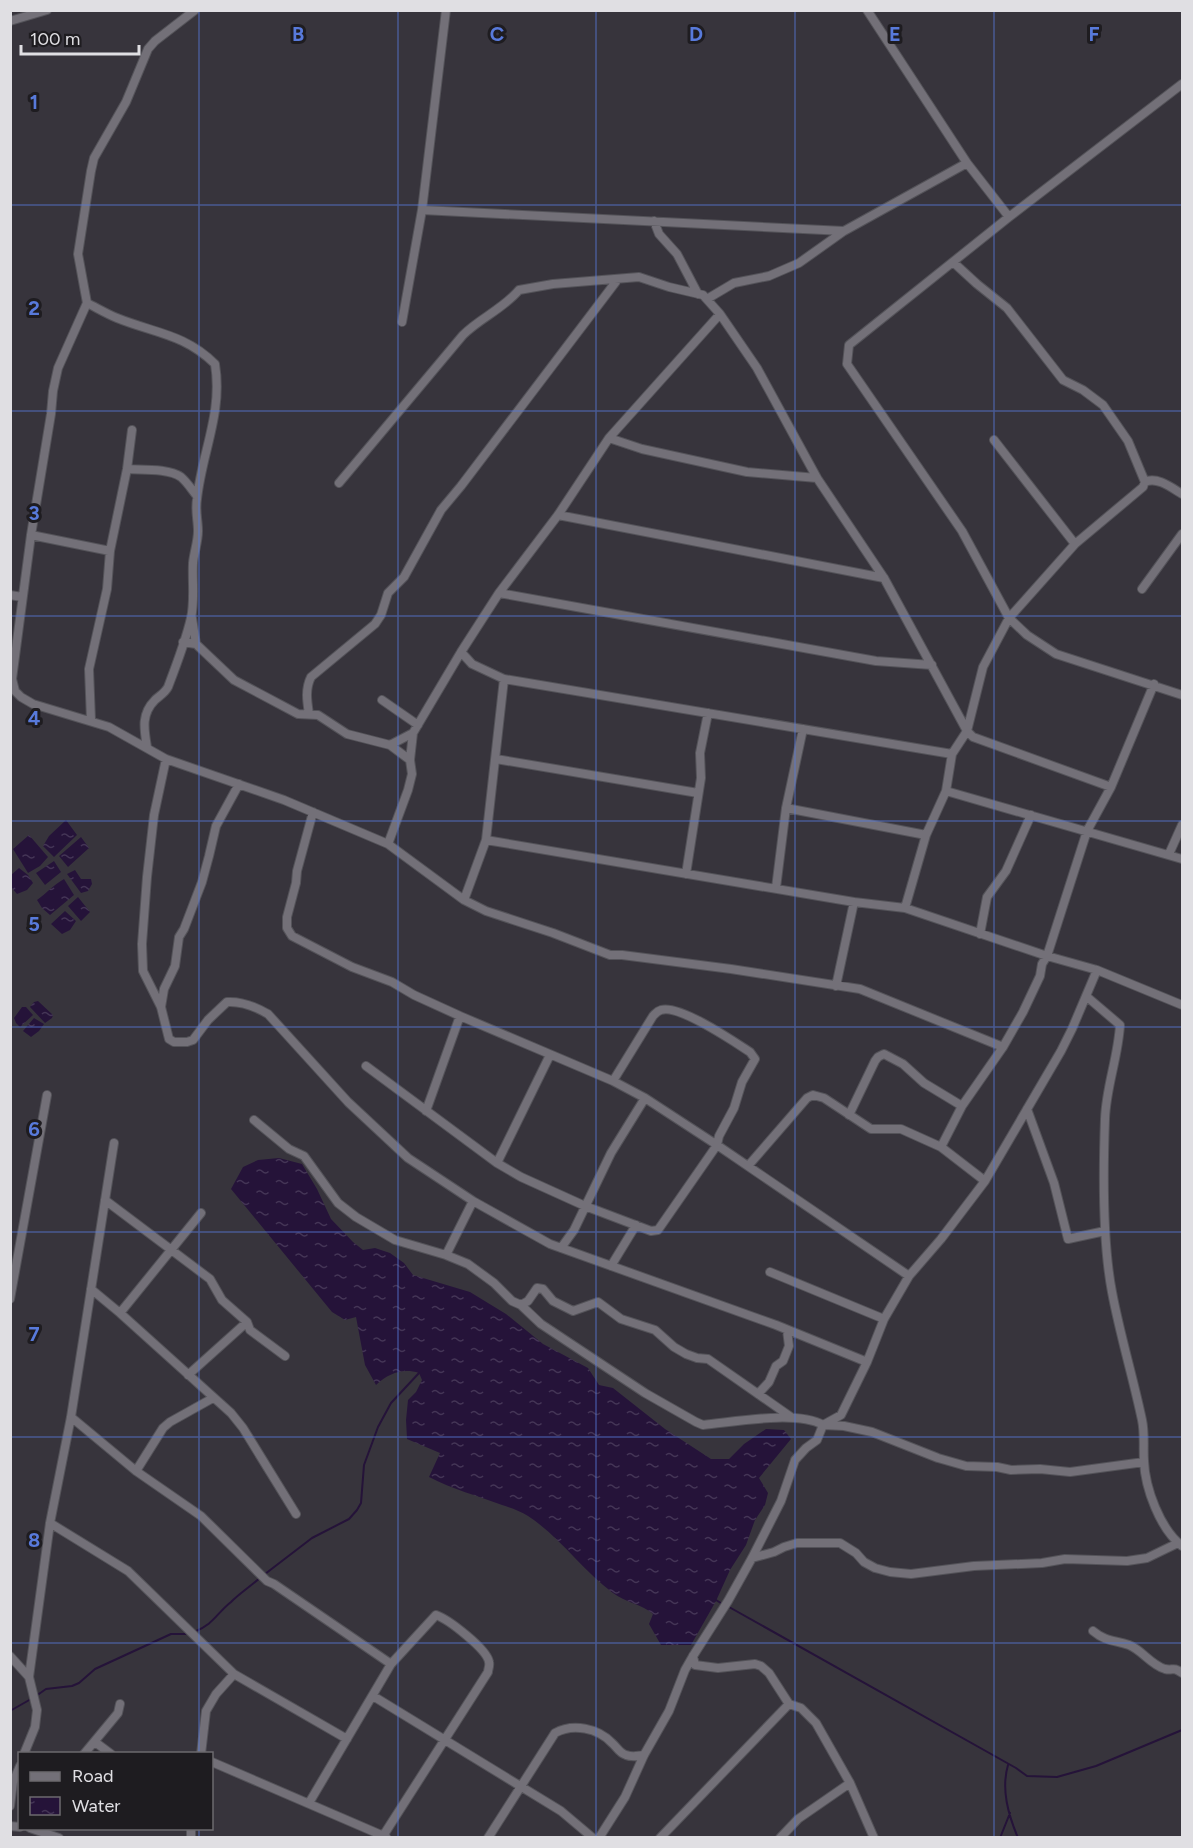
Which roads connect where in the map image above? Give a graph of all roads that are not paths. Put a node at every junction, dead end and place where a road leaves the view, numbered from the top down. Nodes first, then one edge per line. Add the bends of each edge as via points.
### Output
1 (46, 10) edge
2 (195, 10) edge
3 (446, 10) edge
4 (867, 10) edge
5 (10, 21) edge
6 (1182, 84) edge
7 (967, 163) junction
8 (422, 210) junction
9 (1009, 217) junction
10 (654, 221) junction
11 (844, 231) junction
12 (953, 262) junction
13 (618, 279) junction
14 (698, 294) junction
15 (707, 299) junction
16 (87, 303) junction
17 (720, 314) junction
18 (402, 322) dead end
19 (132, 430) dead end
20 (609, 438) junction
21 (993, 440) dead end
22 (126, 469) junction
23 (817, 478) junction
24 (1145, 482) junction
25 (339, 483) dead end
26 (1182, 494) edge
27 (197, 496) junction
28 (558, 515) junction
29 (1182, 534) edge
30 (31, 535) junction
31 (1075, 544) junction
32 (110, 551) junction
33 (884, 578) junction
34 (1142, 589) dead end
35 (499, 593) junction
36 (10, 595) edge
37 (22, 597) junction
38 (192, 616) junction
39 (1009, 618) junction
40 (183, 642) junction
41 (196, 644) junction
42 (461, 652) junction
43 (932, 665) junction
44 (11, 679) edge
45 (504, 679) junction
46 (1154, 684) junction
47 (1182, 695) edge
48 (382, 700) dead end
49 (708, 713) junction
50 (309, 714) junction
51 (91, 720) junction
52 (418, 724) junction
53 (802, 729) junction
54 (967, 731) junction
55 (413, 733) junction
56 (390, 745) junction
57 (147, 747) junction
58 (952, 753) junction
59 (166, 759) junction
60 (495, 759) junction
61 (410, 760) junction
62 (239, 784) junction
63 (1111, 787) junction
64 (946, 791) junction
65 (698, 794) junction
66 (786, 808) junction
67 (313, 813) junction
68 (1031, 814) junction
69 (1182, 825) edge
70 (1088, 831) junction
71 (926, 835) junction
72 (486, 840) junction
73 (388, 844) junction
74 (1169, 854) junction
75 (1182, 859) edge
76 (686, 874) junction
77 (776, 888) junction
78 (464, 900) junction
79 (854, 902) junction
80 (905, 908) junction
81 (980, 933) junction
82 (1047, 956) junction
83 (1097, 970) junction
84 (836, 986) junction
85 (1086, 996) junction
86 (1182, 1005) edge
87 (162, 1007) junction
88 (460, 1016) junction
89 (1004, 1047) junction
90 (550, 1055) junction
91 (366, 1066) dead end
92 (613, 1081) junction
93 (47, 1095) dead end
94 (645, 1098) junction
95 (962, 1106) junction
96 (1027, 1109) junction
97 (426, 1111) junction
98 (849, 1115) junction
99 (254, 1120) dead end
100 (114, 1143) dead end
101 (717, 1145) junction
102 (941, 1147) junction
103 (497, 1163) junction
104 (748, 1166) junction
105 (985, 1180) junction
106 (105, 1200) junction
107 (473, 1201) junction
108 (585, 1206) junction
109 (201, 1213) dead end
110 (636, 1225) junction
111 (1105, 1231) junction
112 (171, 1248) junction
113 (561, 1248) junction
114 (446, 1255) junction
115 (611, 1266) junction
116 (770, 1272) dead end
117 (909, 1276) junction
118 (12, 1286) edge
119 (91, 1289) junction
120 (10, 1299) edge
121 (521, 1305) junction
122 (120, 1313) junction
123 (884, 1319) junction
124 (247, 1322) junction
125 (787, 1330) junction
126 (285, 1356) dead end
127 (867, 1362) junction
128 (188, 1375) junction
129 (758, 1394) junction
130 (213, 1398) junction
131 (71, 1417) junction
132 (791, 1417) junction
133 (823, 1425) junction
134 (1144, 1462) junction
135 (136, 1472) junction
136 (296, 1514) dead end
137 (50, 1523) junction
138 (1180, 1544) edge
139 (752, 1558) junction
140 (1094, 1631) dead end
141 (10, 1656) edge
142 (693, 1656) junction
143 (391, 1664) junction
144 (1182, 1673) edge
145 (234, 1674) junction
146 (29, 1677) junction
147 (373, 1695) junction
148 (120, 1704) dead end
149 (789, 1704) junction
150 (346, 1739) junction
151 (446, 1739) junction
152 (95, 1743) junction
153 (25, 1752) edge
154 (86, 1752) edge
155 (108, 1752) edge
156 (201, 1752) edge
157 (644, 1755) junction
158 (213, 1762) edge
159 (12, 1781) edge
160 (850, 1783) junction
161 (522, 1786) junction
162 (309, 1803) junction
163 (10, 1806) edge
164 (36, 1830) edge
165 (385, 1837) edge
166 (59, 1838) edge
167 (488, 1838) edge
168 (593, 1838) edge
169 (599, 1838) edge
170 (660, 1838) edge
171 (780, 1838) edge
172 (874, 1838) edge

1 - 5 street
2 - 16 street via 148,49 126,102 94,158 78,254
3 - 8 street
4 - 7 street
6 - 9 street
7 - 9 street
7 - 11 street
8 - 10 street
8 - 18 street
9 - 12 street
10 - 11 street
10 - 14 street
11 - 15 street via 799,263 769,276 734,283
12 - 24 street via 1007,308 1063,380 1103,405 1128,441
12 - 39 street via 849,345 847,364 962,531
13 - 14 street via 639,277
13 - 25 street via 519,290 463,335
13 - 50 street via 441,510 410,568 388,593 375,624 311,677 307,694
14 - 15 street
15 - 17 street
16 - 27 street via 116,318 172,335 215,364 214,424
16 - 30 street via 58,369
17 - 20 street
17 - 23 street via 757,368
19 - 22 street
20 - 23 street via 747,472
20 - 28 street
21 - 31 street
22 - 27 street via 172,472
22 - 32 street
23 - 33 street
24 - 26 street via 1157,481
24 - 31 street
27 - 38 street
28 - 33 street
28 - 35 street
29 - 34 street
30 - 32 street
30 - 37 street
31 - 39 street
32 - 51 street via 107,589 89,669
33 - 43 street
35 - 42 street
35 - 43 street via 876,661
36 - 37 street
37 - 44 street
38 - 40 street
38 - 41 street
39 - 46 street via 1056,654
39 - 54 street via 983,667
40 - 41 street
40 - 57 street via 167,690 145,715
41 - 50 street via 234,680 297,714
42 - 45 street via 472,664
42 - 52 street
43 - 54 street
44 - 51 street via 15,691 33,704
45 - 49 street
45 - 60 street
46 - 47 street
46 - 63 street
48 - 52 street
49 - 53 street
49 - 65 street via 700,753
50 - 56 street via 318,715 347,734
51 - 57 street
52 - 55 street
53 - 58 street
53 - 66 street
54 - 58 street
54 - 63 street via 973,737
55 - 56 street
55 - 61 street
56 - 61 street
57 - 59 street
58 - 64 street
59 - 62 street
59 - 87 street via 154,815 142,944 143,970
60 - 65 street
60 - 72 street
61 - 73 street via 408,790
62 - 67 street
62 - 87 street via 216,826 202,882 179,937 176,966 164,989
63 - 70 street
64 - 68 street
64 - 71 street
65 - 76 street
66 - 71 street
66 - 77 street
67 - 73 street
67 - 88 street via 287,917 292,936
68 - 70 street
68 - 81 street via 1006,872 987,897
69 - 74 street
70 - 74 street
70 - 82 street
71 - 80 street
72 - 76 street
72 - 78 street
73 - 78 street
74 - 75 street
76 - 77 street
77 - 79 street
78 - 84 street via 610,955
79 - 80 street
79 - 84 street
80 - 81 street
81 - 82 street
82 - 83 street
82 - 89 street
83 - 85 street
83 - 86 street
84 - 89 street via 881,996
85 - 96 street via 1061,1051
85 - 111 street via 1120,1025 1105,1116
87 - 107 street via 169,1039 174,1042 193,1040 226,1002 236,1001 268,1014 348,1102 408,1158
88 - 90 street
88 - 97 street
89 - 95 street
90 - 92 street
90 - 103 street
91 - 97 street
92 - 94 street
92 - 101 street via 658,1010 688,1015 750,1052 755,1059
93 - 118 street
94 - 101 street
94 - 108 street via 611,1153
95 - 98 street via 884,1054 875,1061
95 - 102 street
96 - 105 street
96 - 111 street via 1054,1184 1068,1239
97 - 103 street
98 - 102 street via 871,1129 901,1129
98 - 104 street via 824,1098 807,1098
99 - 114 street via 289,1149 304,1156 338,1203 356,1217 395,1240
100 - 106 street
101 - 104 street
101 - 110 street via 658,1230
102 - 105 street
103 - 108 street
104 - 117 street
105 - 117 street
106 - 112 street
106 - 119 street
107 - 113 street
107 - 114 street
108 - 110 street
108 - 113 street
109 - 112 street
110 - 115 street
111 - 134 street via 1111,1290 1143,1423
112 - 122 street
112 - 124 street via 210,1279 222,1300
113 - 115 street
114 - 121 street via 468,1264
115 - 125 street
116 - 123 street
117 - 123 street
118 - 120 street
119 - 122 street
119 - 131 street
121 - 129 street via 537,1288 573,1311 598,1302 621,1319 656,1330 686,1354 708,1359
121 - 132 street via 541,1324 696,1422 704,1425
122 - 128 street
123 - 127 street
124 - 126 street via 250,1330
124 - 128 street
125 - 127 street
125 - 129 street via 789,1346 783,1361
127 - 133 street via 841,1415
128 - 130 street
129 - 132 street
130 - 135 street via 163,1428
130 - 136 street via 243,1428
131 - 135 street
131 - 137 street
132 - 133 street
133 - 134 street via 872,1432 966,1466 1070,1472
133 - 139 street via 817,1440 795,1460 781,1501
134 - 138 street via 1152,1501
135 - 143 street via 201,1516 267,1581
137 - 145 street via 128,1571
137 - 146 street
138 - 139 street via 1147,1558 1126,1561 1065,1559 911,1574 875,1568 840,1543 797,1543
139 - 142 street
140 - 144 street via 1108,1641 1129,1645 1163,1668 1175,1668
141 - 146 street
142 - 149 street via 695,1665 704,1667 761,1666
142 - 157 street
143 - 147 street
143 - 151 street via 436,1615 457,1627 486,1655 488,1672
145 - 150 street
145 - 156 street via 206,1711
146 - 153 street via 37,1710
147 - 150 street
147 - 151 street
148 - 152 street via 118,1713
149 - 160 street via 801,1708 816,1723
149 - 170 street
150 - 162 street
151 - 161 street
151 - 165 street
152 - 154 street
152 - 155 street
157 - 161 street via 622,1754 598,1733 578,1727 562,1729 555,1733
157 - 169 street via 625,1797
158 - 162 street
159 - 163 street
160 - 171 street via 798,1819
160 - 172 street
161 - 167 street
161 - 168 street
162 - 165 street
164 - 166 street

